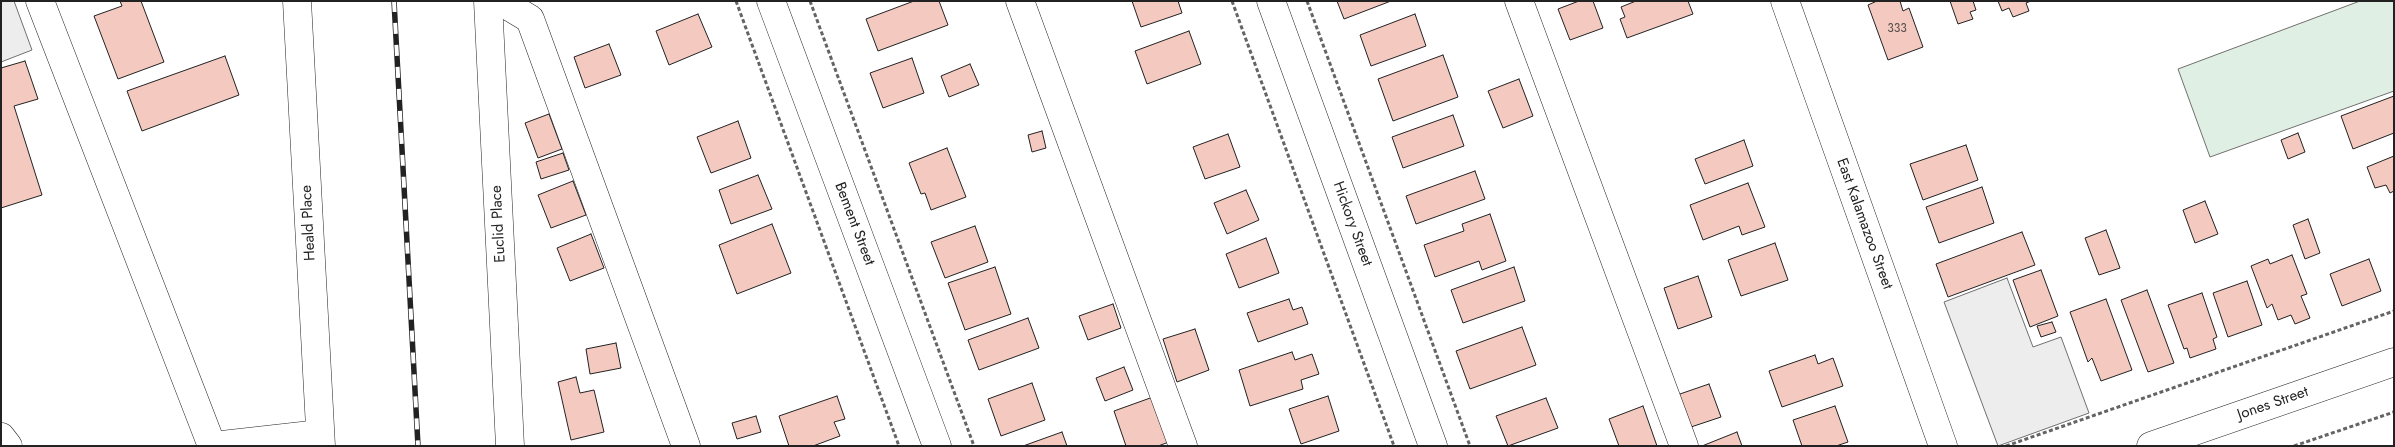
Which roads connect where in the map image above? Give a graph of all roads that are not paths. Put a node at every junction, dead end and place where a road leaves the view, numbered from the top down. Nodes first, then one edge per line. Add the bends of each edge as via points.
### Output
1 (40, 1) edge
2 (297, 1) edge
3 (488, 1) edge
4 (770, 1) edge
5 (1020, 1) edge
6 (1271, 1) edge
7 (1519, 1) edge
8 (1785, 1) edge
9 (516, 4) edge
10 (2394, 362) edge
11 (1, 436) edge
12 (321, 440) edge
13 (8, 446) edge
14 (213, 446) edge
15 (510, 446) edge
16 (686, 446) edge
17 (937, 446) edge
18 (1183, 446) edge
19 (1433, 446) edge
20 (1684, 446) edge
21 (1943, 446) edge
22 (2151, 446) edge

1 - 14 street
2 - 12 street, Heald Place
3 - 15 street, Euclid Place
4 - 17 street, Bement Street
5 - 18 street
6 - 19 street, Hickory Street
7 - 20 street
8 - 21 street, East Kalamazoo Street
9 - 16 street via 530,19
10 - 22 street, Jones Street
11 - 13 street
12 - 14 street

